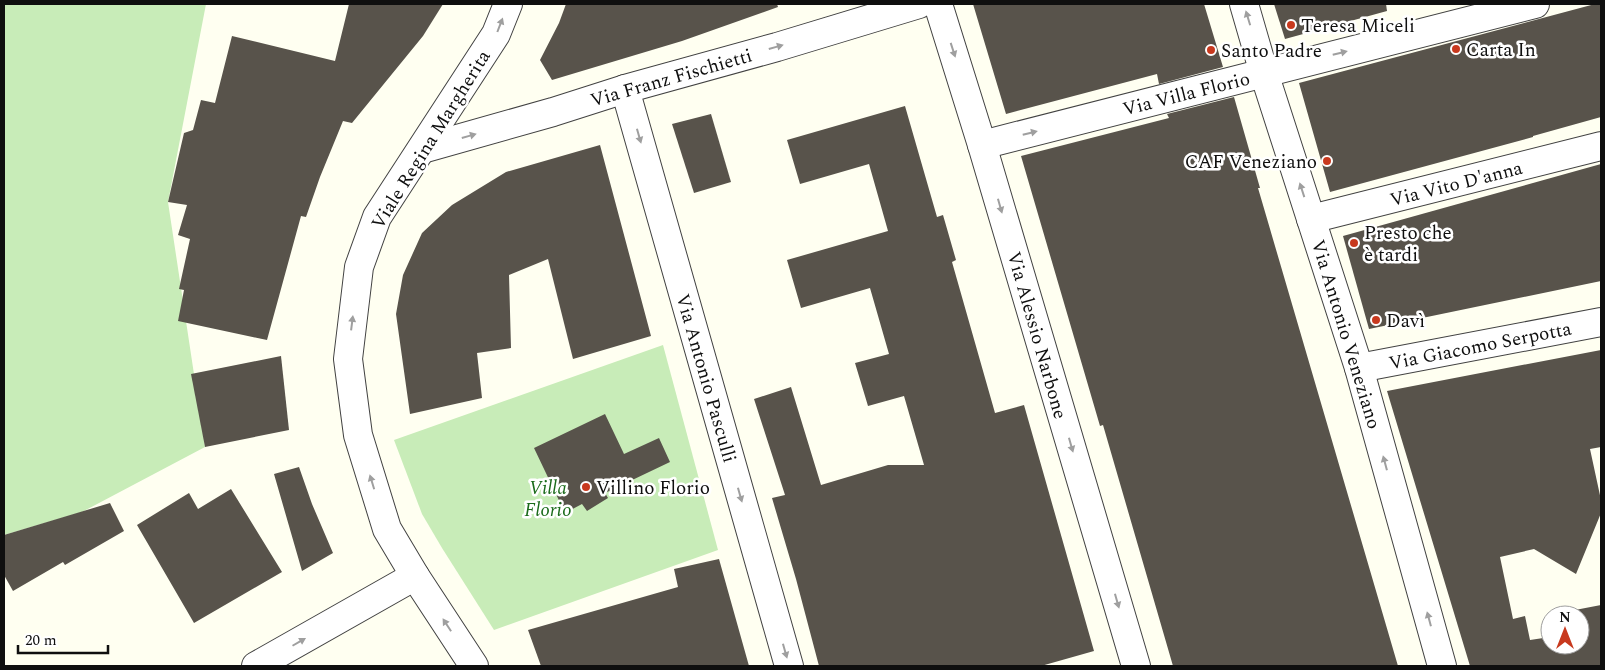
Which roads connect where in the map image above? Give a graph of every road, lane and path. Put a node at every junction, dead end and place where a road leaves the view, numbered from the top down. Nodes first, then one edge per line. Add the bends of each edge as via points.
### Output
1 (508, 4) edge
2 (919, 4) edge
3 (938, 4) edge
4 (1244, 4) edge
5 (1535, 4) edge
6 (1471, 12) edge
7 (1264, 73) junction
8 (625, 89) junction
9 (982, 145) junction
10 (1601, 146) edge
11 (422, 149) junction
12 (1311, 219) junction
13 (1601, 322) edge
14 (1359, 368) junction
15 (415, 576) junction
16 (256, 666) edge
17 (474, 666) edge
18 (789, 666) edge
19 (1136, 666) edge
20 (1442, 666) edge

11 -> 1 street, Viale Regina Margherita via 496,34
8 -> 2 street, Via Franz Fischietti
3 -> 9 street, Via Alessio Narbone
7 -> 4 street, Via Antonio Veneziano
5 - 6 street, Via Villa Florio
7 -> 6 street, Via Villa Florio
9 -> 7 street, Via Villa Florio
12 -> 7 street, Via Antonio Veneziano
11 -> 8 street, Via Franz Fischietti
8 -> 18 street, Via Antonio Pasculli
9 -> 19 street, Via Alessio Narbone
10 - 12 street, Via Vito D'anna
15 -> 11 street, Viale Regina Margherita via 387,529 358,435 348,359 359,267 377,217
12 - 14 street, Via Antonio Veneziano
13 - 14 street, Via Giacomo Serpotta
20 -> 14 street, Via Antonio Veneziano
16 -> 15 street
17 -> 15 street, Viale Regina Margherita

